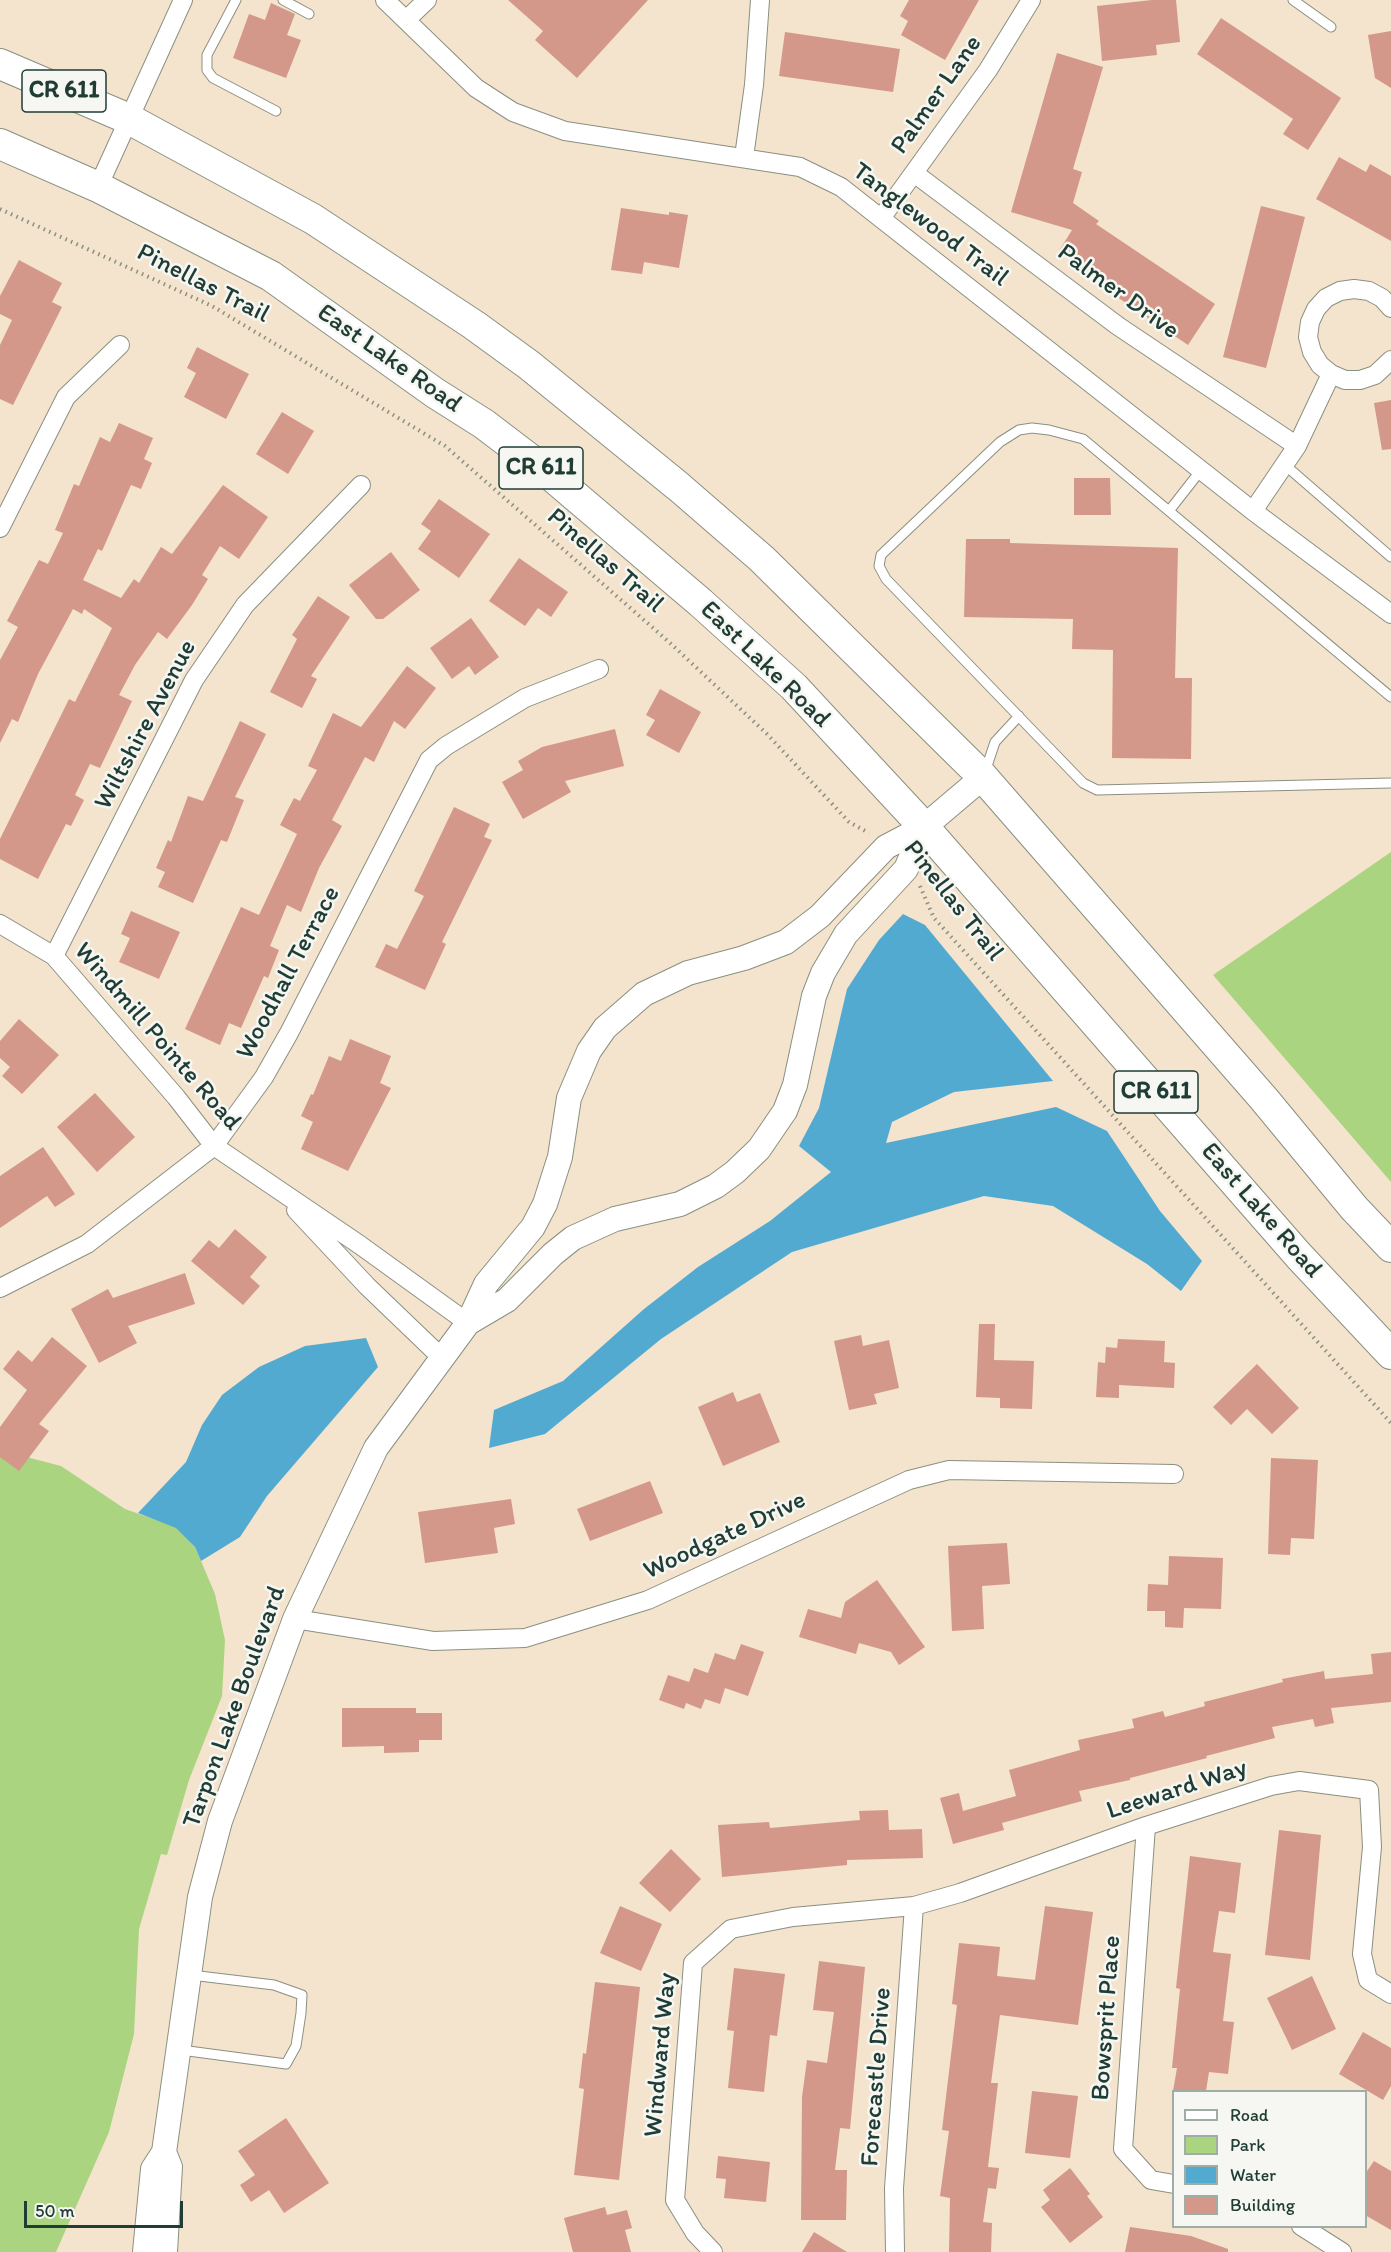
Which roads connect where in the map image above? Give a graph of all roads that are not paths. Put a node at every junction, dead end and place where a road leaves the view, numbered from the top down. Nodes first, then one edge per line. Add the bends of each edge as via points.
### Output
1 (183, 0) edge
2 (283, 0) edge
3 (386, 0) edge
4 (427, 0) edge
5 (760, 0) edge
6 (1031, 0) edge
7 (1293, 0) edge
8 (234, 1) edge
9 (309, 14) dead end
10 (406, 20) junction
11 (1331, 27) dead end
12 (0, 64) edge
13 (276, 111) dead end
14 (129, 119) junction
15 (0, 144) edge
16 (744, 157) junction
17 (914, 173) junction
18 (98, 187) junction
19 (882, 217) junction
20 (1391, 309) edge
21 (120, 345) dead end
22 (1391, 360) edge
23 (1331, 374) junction
24 (1297, 447) junction
25 (1285, 465) junction
26 (1201, 470) junction
27 (361, 485) dead end
28 (1169, 511) junction
29 (1253, 511) junction
30 (0, 528) edge
31 (1391, 557) edge
32 (1391, 614) edge
33 (599, 669) dead end
34 (1391, 697) edge
35 (1019, 716) junction
36 (983, 777) junction
37 (1391, 783) edge
38 (924, 827) junction
39 (0, 924) edge
40 (54, 956) junction
41 (214, 1146) junction
42 (274, 1187) junction
43 (1391, 1247) edge
44 (0, 1288) edge
45 (468, 1323) junction
46 (1391, 1354) edge
47 (442, 1358) junction
48 (1174, 1474) dead end
49 (295, 1619) junction
50 (1146, 1826) junction
51 (914, 1906) junction
52 (793, 1917) joint
53 (189, 1975) junction
54 (1391, 1994) edge
55 (178, 2050) junction
56 (164, 2152) junction
57 (1172, 2184) edge
58 (1304, 2228) edge
59 (145, 2252) edge
60 (165, 2252) edge
61 (712, 2252) edge
62 (895, 2252) edge
63 (1342, 2252) edge

1 - 14 street
2 - 9 lane
3 - 10 street, Tanglewood Trail
4 - 10 street
5 - 16 street
6 - 17 street, Palmer Lane via 988,70
7 - 11 lane
8 - 13 lane via 207,55 207,70 213,78
10 - 16 street, Tanglewood Trail via 476,88 513,112 565,131
12 - 14 main road, CR 611
14 - 18 street
14 - 36 main road, CR 611 via 312,219 529,365 762,559
15 - 18 main road, East Lake Road / CR 611
16 - 19 street, Tanglewood Trail via 800,167 841,187
17 - 19 street, Palmer Lane
17 - 24 street, Palmer Drive via 1118,326
18 - 38 main road, East Lake Road / CR 611 via 271,276 538,465 794,687
19 - 26 street, Tanglewood Trail
20 - 23 street via 1369,291 1340,291 1326,298 1310,322 1310,345 1320,365
21 - 30 street via 66,397
22 - 23 street via 1375,375 1360,380 1345,380
23 - 24 street
24 - 25 street
25 - 29 street
25 - 31 lane
26 - 28 lane
26 - 29 street, Tanglewood Trail
27 - 40 street, Wiltshire Avenue via 245,605 194,680
28 - 34 lane
28 - 35 lane via 1083,439 1032,428 1019,430 1000,441 881,555 879,566 886,579
29 - 32 street, Tanglewood Trail
33 - 41 street, Woodhall Terrace via 525,698 429,760 289,1034 264,1077
35 - 36 lane via 995,742
35 - 37 lane via 1083,783 1097,790
36 - 38 street
36 - 43 main road, CR 611
38 - 45 street, Tarpon Lake Boulevard via 906,869 833,953 814,996 795,1085 785,1111 759,1149 735,1172 696,1196 659,1210 615,1219 573,1239 507,1300
38 - 45 street, Tarpon Lake Boulevard via 886,847 820,916 786,942 665,983 635,1001 605,1028 589,1051 569,1098 555,1176 545,1204 532,1227 486,1284
38 - 46 main road, East Lake Road / CR 611 via 1299,1256
39 - 40 street, Windmill Pointe Road
40 - 41 street, Windmill Pointe Road
41 - 42 street, Windmill Pointe Road
41 - 44 street, Woodhall Terrace via 87,1244
42 - 45 street, Windmill Pointe Road
42 - 47 street, Windmill Pointe Road via 367,1286
45 - 47 street, Tarpon Lake Boulevard
47 - 49 street, Tarpon Lake Boulevard via 376,1448
48 - 49 street, Woodgate Drive via 949,1470 909,1480 648,1600 525,1638 433,1641
49 - 53 street, Tarpon Lake Boulevard via 220,1821 200,1897
50 - 51 street, Leeward Way
50 - 54 street, Leeward Way via 1271,1786 1299,1781 1369,1790 1372,1847 1362,1954 1368,1980
50 - 57 street, Bowsprit Place via 1123,2149 1151,2180
51 - 52 street, Leeward Way
51 - 62 street, Forecastle Drive via 894,2188
52 - 61 street, Windward Way via 731,1929 693,1963 675,2200
53 - 55 street, Tarpon Lake Boulevard
53 - 55 lane via 274,1985 302,1995 301,2013 296,2046 286,2064
55 - 56 street, Tarpon Lake Boulevard
56 - 59 street, Tarpon Lake Boulevard via 153,2169
56 - 60 street, Tarpon Lake Boulevard via 170,2167
58 - 63 street

